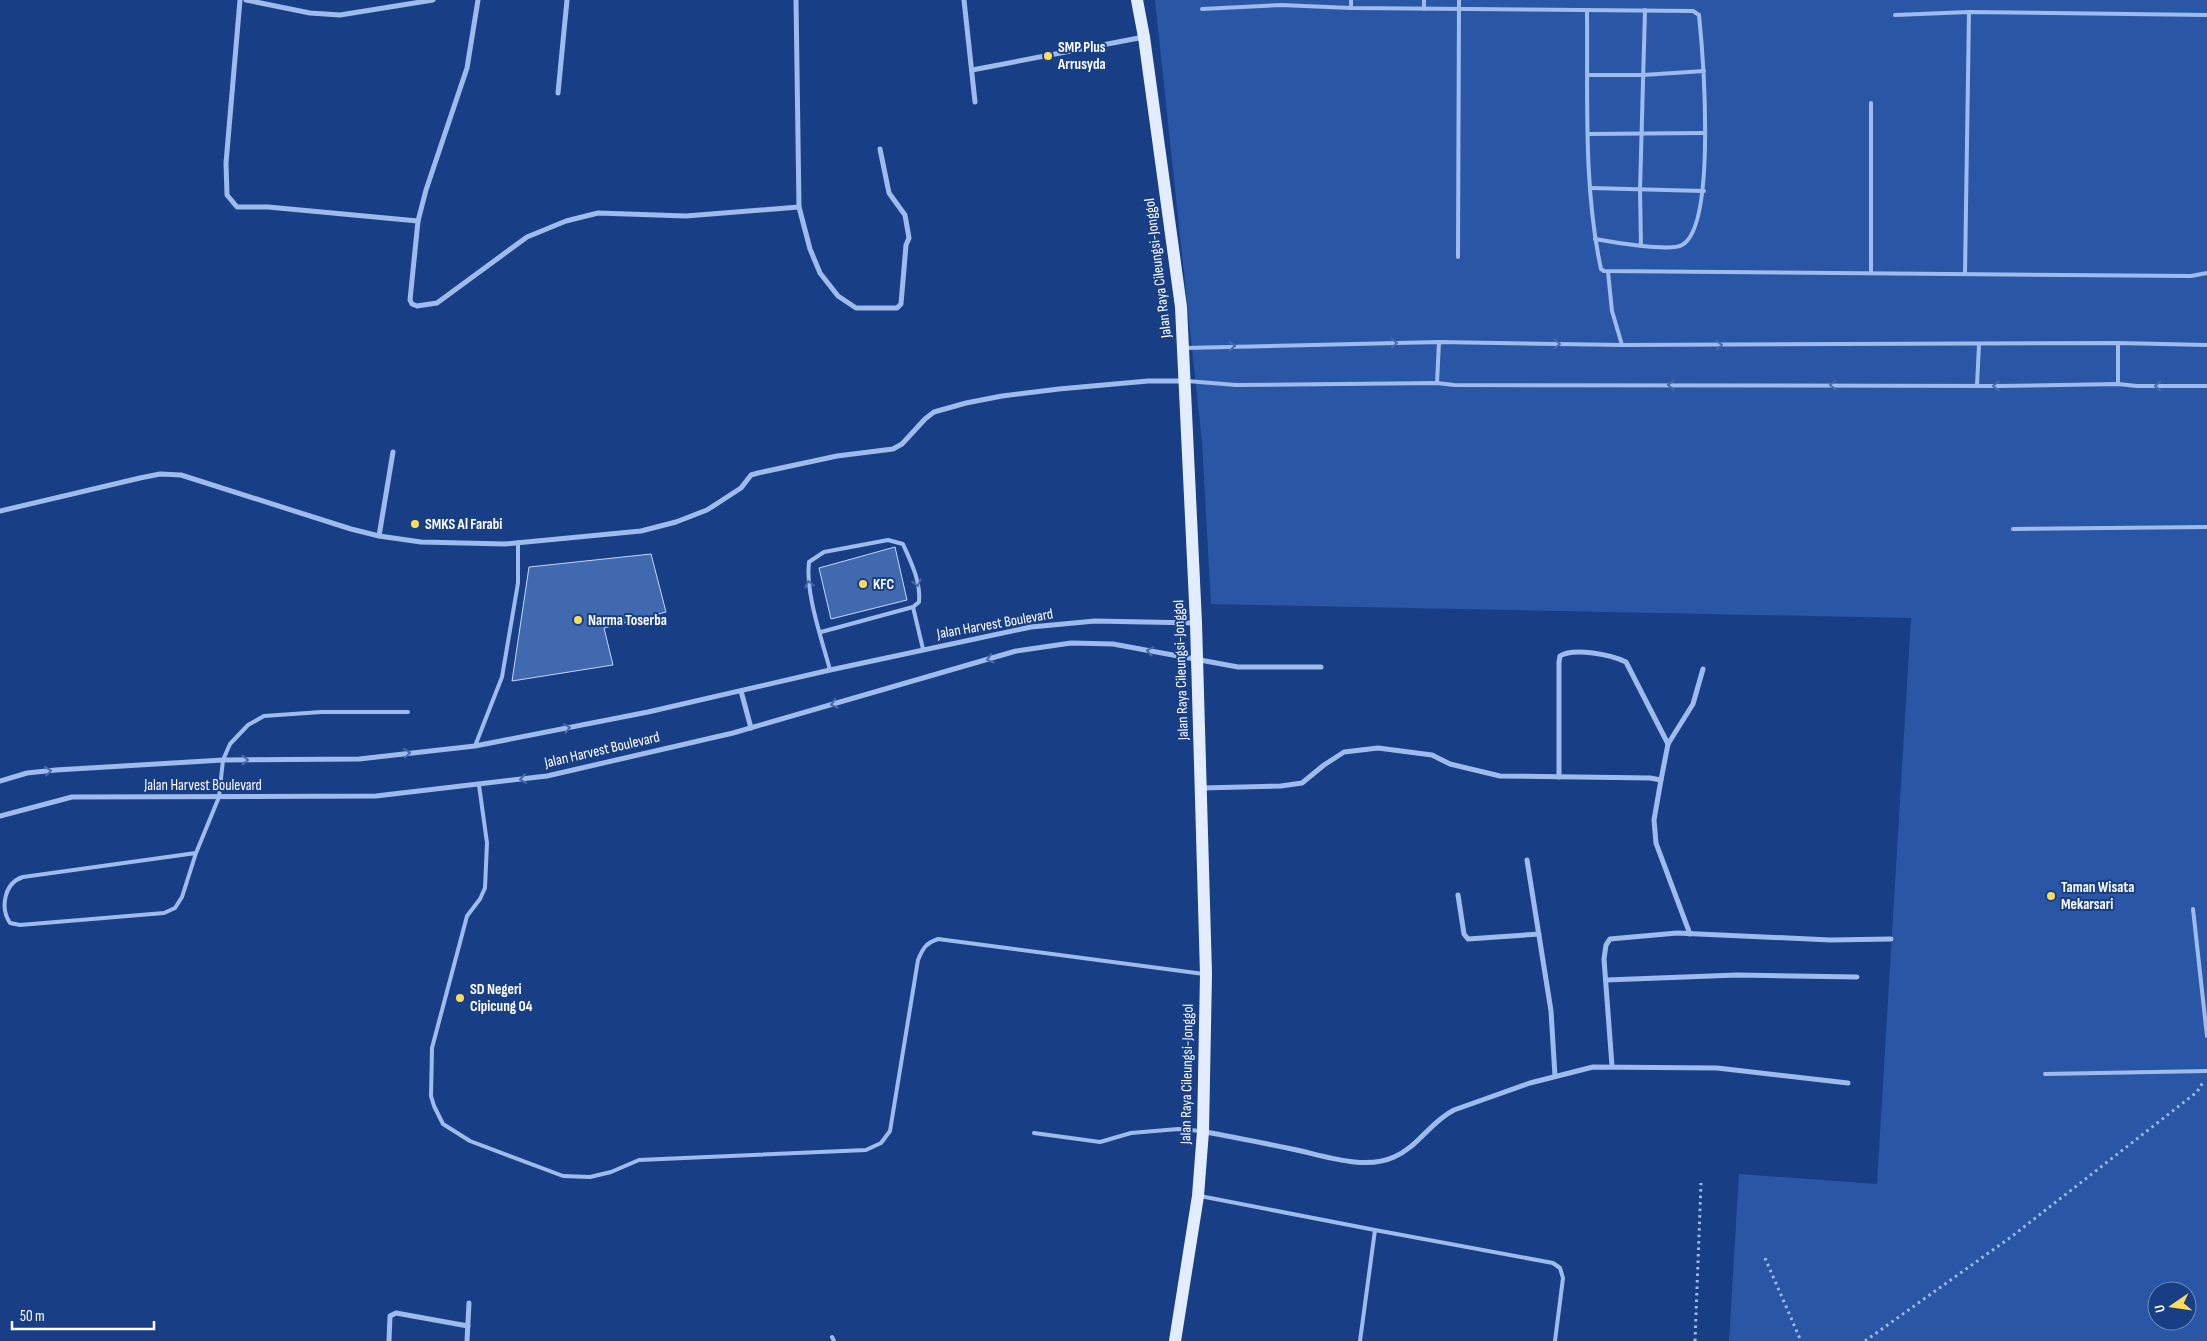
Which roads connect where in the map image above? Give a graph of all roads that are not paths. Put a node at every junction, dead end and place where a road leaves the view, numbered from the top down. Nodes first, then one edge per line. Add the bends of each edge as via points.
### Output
1 (240, 0) edge
2 (246, 0) edge
3 (433, 0) edge
4 (478, 0) edge
5 (567, 0) edge
6 (796, 0) edge
7 (964, 0) edge
8 (1137, 0) edge
9 (1281, 0) edge
10 (1351, 0) edge
11 (1387, 0) edge
12 (1424, 0) edge
13 (1459, 0) edge
14 (1281, 6) junction
15 (1202, 8) dead end
16 (1351, 8) junction
17 (1386, 8) junction
18 (1424, 9) junction
19 (1459, 9) junction
20 (1645, 10) junction
21 (1588, 11) junction
22 (1969, 12) junction
23 (1895, 15) dead end
24 (2207, 15) edge
25 (1144, 37) junction
26 (972, 70) junction
27 (1704, 71) junction
28 (1588, 75) junction
29 (1642, 75) junction
30 (558, 92) dead end
31 (975, 102) dead end
32 (1871, 103) dead end
33 (1704, 133) junction
34 (1588, 134) junction
35 (1641, 134) junction
36 (880, 149) dead end
37 (1590, 188) junction
38 (1640, 190) junction
39 (1704, 191) junction
40 (799, 207) junction
41 (418, 221) junction
42 (1595, 239) junction
43 (1641, 246) junction
44 (1458, 257) dead end
45 (1608, 272) junction
46 (1871, 273) junction
47 (2207, 273) edge
48 (1965, 274) junction
49 (1440, 342) junction
50 (2118, 343) junction
51 (1979, 344) junction
52 (1622, 345) junction
53 (2207, 345) edge
54 (1183, 348) junction
55 (1185, 381) junction
56 (1438, 383) junction
57 (2118, 384) junction
58 (1977, 385) junction
59 (2207, 386) edge
60 (393, 452) dead end
61 (0, 511) edge
62 (2207, 527) edge
63 (2013, 529) dead end
64 (379, 536) junction
65 (518, 542) junction
66 (913, 607) junction
67 (1196, 623) junction
68 (821, 632) junction
69 (923, 650) junction
70 (1198, 660) junction
71 (1321, 667) dead end
72 (1703, 669) dead end
73 (830, 670) junction
74 (741, 691) junction
75 (408, 712) dead end
76 (751, 728) junction
77 (1668, 744) junction
78 (476, 746) junction
79 (223, 760) junction
80 (1559, 777) junction
81 (1662, 780) junction
82 (0, 781) edge
83 (480, 786) junction
84 (1200, 788) junction
85 (220, 797) junction
86 (0, 816) edge
87 (196, 853) junction
88 (1526, 860) dead end
89 (1458, 895) dead end
90 (2193, 909) dead end
91 (1539, 934) junction
92 (1690, 934) junction
93 (1891, 940) dead end
94 (1206, 974) junction
95 (1856, 977) dead end
96 (1606, 980) junction
97 (2207, 1036) edge
98 (1612, 1066) junction
99 (2207, 1071) edge
100 (2045, 1074) dead end
101 (1554, 1076) junction
102 (1848, 1083) dead end
103 (1203, 1131) junction
104 (1034, 1133) dead end
105 (1198, 1196) junction
106 (1375, 1230) junction
107 (469, 1302) dead end
108 (468, 1326) junction
109 (389, 1341) edge
110 (467, 1341) edge
111 (1175, 1341) edge
112 (1360, 1341) edge
113 (1555, 1341) edge

1 - 41 street via 226,163 227,195 233,204 237,207
2 - 3 street via 310,13 340,15
4 - 41 street via 468,68
5 - 30 street
6 - 40 street
7 - 26 street
8 - 25 main road, Jalan Raya Cileungsi-Jonggol
9 - 14 lane
10 - 16 lane
11 - 17 lane
12 - 18 lane
13 - 19 lane
14 - 15 lane
14 - 16 lane
16 - 17 lane
17 - 18 lane
18 - 19 lane
19 - 21 lane
19 - 44 lane
20 - 21 lane
20 - 27 lane via 1690,10 1699,15
20 - 29 lane
21 - 28 lane
22 - 23 lane
22 - 24 lane
22 - 48 lane
25 - 26 street
25 - 54 main road, Jalan Raya Cileungsi-Jonggol via 1181,307
26 - 31 street
27 - 29 lane
27 - 33 lane
28 - 29 lane
28 - 34 lane
29 - 35 lane
32 - 46 lane
33 - 35 lane
33 - 39 lane
34 - 35 lane
34 - 37 lane
35 - 38 lane
36 - 40 street via 889,193 905,215 909,238 902,304 897,308 856,308 838,296 820,273
37 - 38 lane
37 - 42 lane
38 - 39 lane
38 - 43 lane
39 - 43 lane via 1688,242 1679,247
40 - 41 street via 686,216 598,213 566,220 527,237 437,303 417,306 410,300
42 - 43 lane
42 - 45 lane via 1601,269
45 - 46 lane
45 - 52 lane via 1612,311
46 - 48 lane
47 - 48 lane via 2190,276
49 -> 52 lane
54 -> 49 lane
49 - 56 lane
50 - 51 lane
50 - 53 lane
50 - 57 lane
52 -> 51 lane
51 - 58 lane
54 - 55 main road, Jalan Raya Cileungsi-Jonggol
55 - 56 lane via 1236,385
55 - 65 street via 1049,390 943,408 925,419 898,446 752,475 741,488 707,510 668,524 641,532
55 - 67 main road, Jalan Raya Cileungsi-Jonggol
58 -> 56 lane via 1454,386
57 -> 58 lane
59 -> 57 lane
60 - 64 street
61 - 64 street via 140,478 181,474
62 - 63 lane
64 - 65 street via 421,542
65 - 78 lane via 518,583 502,676
66 - 68 lane
68 -> 66 lane via 807,577 810,562 824,552 888,540 903,544 913,564 920,594 919,602
66 - 69 lane
67 - 69 street, Jalan Harvest Boulevard via 1095,620 1031,627
67 - 70 main road, Jalan Raya Cileungsi-Jonggol
68 - 73 lane
69 - 73 street, Jalan Harvest Boulevard
70 - 71 street, Jalan Harvest Boulevard via 1238,667
70 -> 76 street, Jalan Harvest Boulevard via 1113,644 1071,643 1033,648
70 - 84 main road, Jalan Raya Cileungsi-Jonggol
72 - 77 street via 1693,704
73 - 74 street, Jalan Harvest Boulevard
74 - 76 street
78 -> 74 street, Jalan Harvest Boulevard
75 - 79 lane via 264,716 239,733
76 -> 83 street, Jalan Harvest Boulevard via 547,776
77 - 80 street via 1626,662 1608,656 1569,652 1560,656 1559,662
77 - 81 street
79 -> 78 street, Jalan Harvest Boulevard via 359,759
82 -> 79 street, Jalan Harvest Boulevard via 27,773 56,770
79 - 85 lane
80 - 81 street
80 - 84 street via 1500,776 1475,772 1432,755 1378,748 1344,752 1302,783
81 - 92 street via 1654,831 1656,843
83 - 85 street, Jalan Harvest Boulevard via 376,796
83 - 94 lane via 487,844 485,888 467,916 432,1048 431,1096 443,1124 470,1141 563,1176 590,1177 639,1160 866,1150 881,1143 890,1131 918,960 923,948 938,939
84 - 94 main road, Jalan Raya Cileungsi-Jonggol
85 - 86 street, Jalan Harvest Boulevard via 72,797
85 - 87 lane
87 - 87 lane via 182,897 175,908 164,913 20,925 10,923 5,914 7,892 11,884 23,877
88 - 91 street
89 - 91 street via 1464,934 1468,939
90 - 97 lane
91 - 101 street via 1551,1012
92 - 93 street
92 - 96 street via 1610,939 1605,948
94 - 103 main road, Jalan Raya Cileungsi-Jonggol
95 - 96 street via 1737,975
96 - 98 street
98 - 101 street
98 - 102 street via 1717,1068
99 - 100 lane
101 - 103 street via 1500,1092 1448,1113 1412,1146 1395,1157 1377,1161 1347,1160
103 - 104 lane via 1178,1129 1131,1133 1100,1142
103 - 105 main road, Jalan Raya Cileungsi-Jonggol
105 - 106 lane
105 - 111 main road, Jalan Raya Cileungsi-Jonggol
106 - 112 lane
106 - 113 lane via 1553,1263 1560,1268 1563,1278
107 - 108 street
108 - 109 street via 396,1313 390,1316
108 - 110 street

